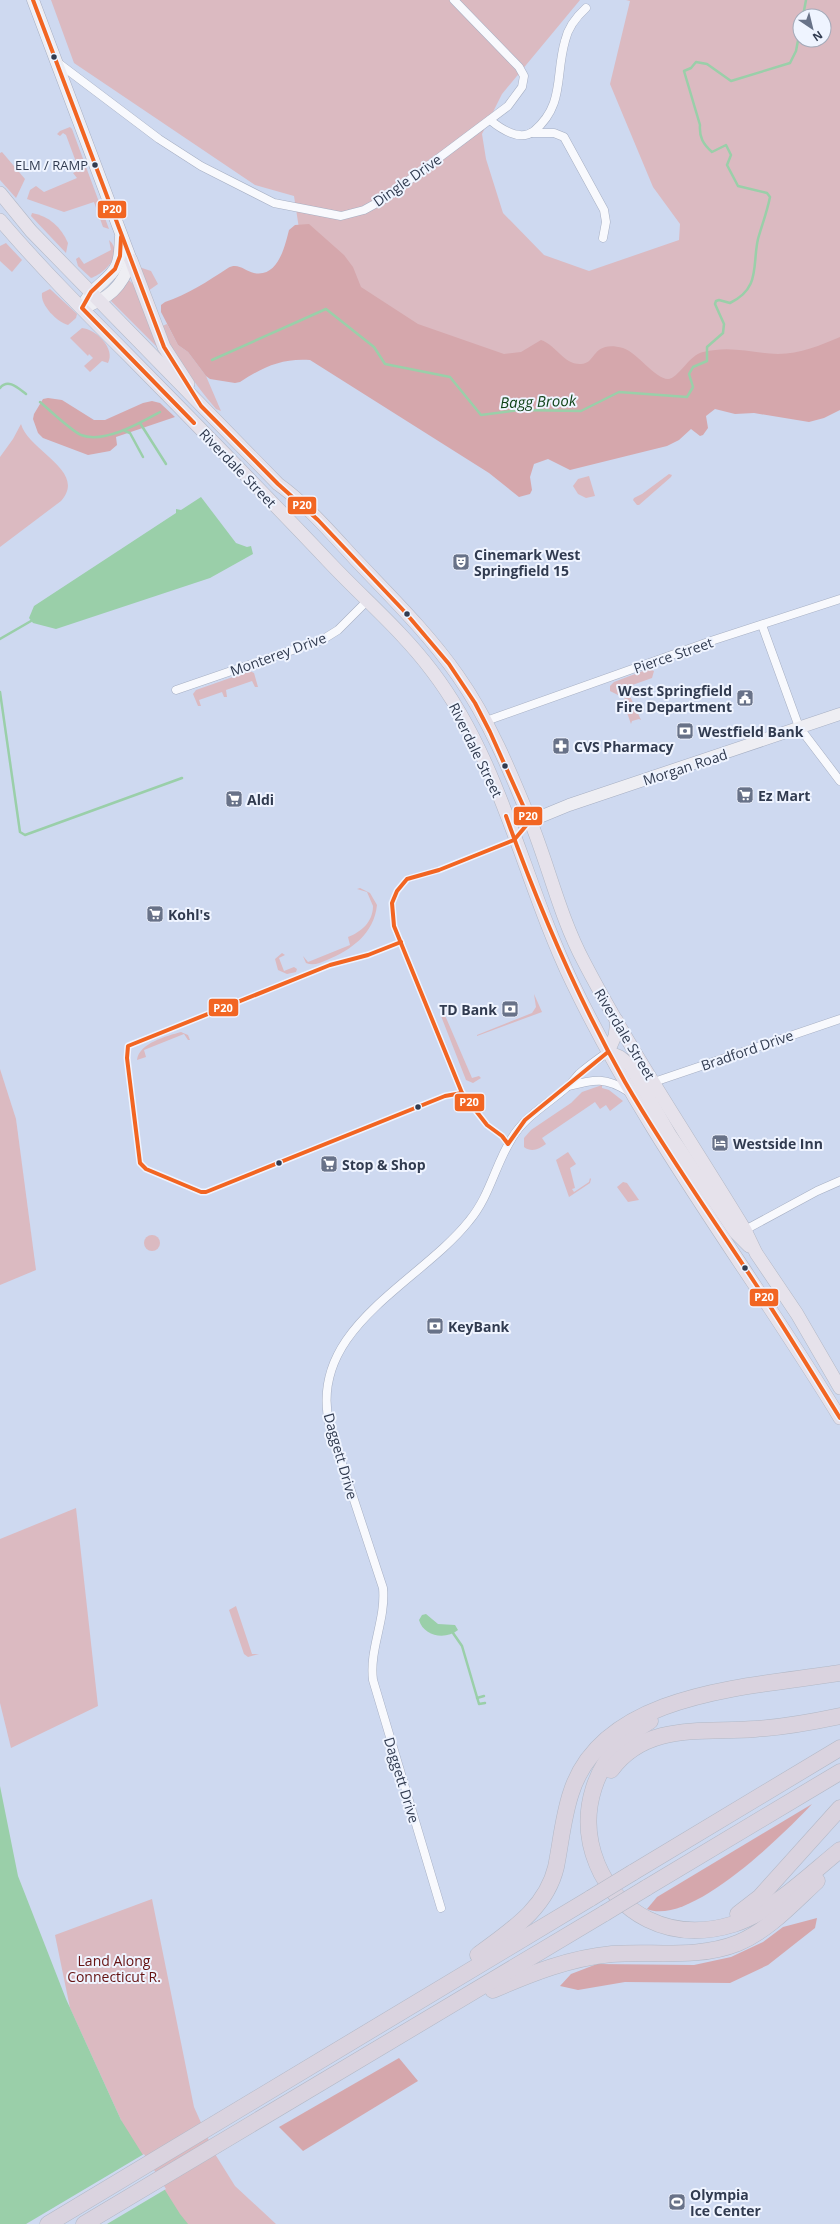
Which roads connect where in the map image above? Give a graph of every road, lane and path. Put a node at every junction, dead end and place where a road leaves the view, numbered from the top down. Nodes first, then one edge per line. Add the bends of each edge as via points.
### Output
1 (32, 0) edge
2 (454, 0) edge
3 (586, 8) dead end
4 (56, 60) junction
5 (490, 120) junction
6 (531, 133) junction
7 (0, 194) edge
8 (0, 220) edge
9 (121, 237) junction
10 (603, 238) dead end
11 (131, 260) junction
12 (91, 292) junction
13 (101, 302) junction
14 (82, 308) junction
15 (202, 406) junction
16 (288, 518) junction
17 (367, 571) junction
18 (840, 599) edge
19 (368, 600) junction
20 (762, 625) junction
21 (176, 690) dead end
22 (840, 714) edge
23 (486, 721) junction
24 (799, 727) junction
25 (840, 781) edge
26 (530, 821) junction
27 (509, 825) junction
28 (514, 840) junction
29 (840, 1019) edge
30 (617, 1020) junction
31 (608, 1052) junction
32 (654, 1082) junction
33 (568, 1086) junction
34 (633, 1094) junction
35 (840, 1181) edge
36 (745, 1230) junction
37 (756, 1253) junction
38 (840, 1388) edge
39 (840, 1418) edge
40 (840, 1673) edge
41 (736, 1689) junction
42 (840, 1716) edge
43 (840, 1748) edge
44 (840, 1772) edge
45 (840, 1808) edge
46 (591, 1839) junction
47 (840, 1850) edge
48 (840, 1861) edge
49 (440, 1908) dead end
50 (663, 1924) junction
51 (411, 2006) junction
52 (428, 2019) junction
53 (48, 2224) edge
54 (84, 2224) edge

1 - 4 main road
2 - 5 street, Dingle Drive via 515,63 524,76 522,87 516,96
3 - 6 street via 572,23 564,41 561,73 552,109 544,122
4 - 5 street, Dingle Drive via 159,139 202,166 274,203 342,216 364,210 384,199
4 - 9 main road
5 - 6 street via 501,129 515,134
6 - 10 street via 554,133 564,138 604,210 606,222
7 - 12 main road, Riverdale Street via 31,231
8 - 14 main road, Riverdale Street
9 - 11 main road
9 - 12 main road via 120,256 115,269
11 - 13 main road via 126,276
11 - 15 main road via 164,347
12 - 13 main road, Riverdale Street
12 - 14 main road
13 - 14 main road
13 - 15 main road, Riverdale Street
14 - 16 main road, Riverdale Street
15 - 17 main road, Riverdale Street
16 - 17 main road via 286,510 295,507 346,559
16 - 19 main road, Riverdale Street
17 - 23 main road, Riverdale Street via 432,642 459,677
18 - 20 street, Pierce Street
19 - 21 street, Monterey Drive via 338,630 322,640
19 - 27 main road, Riverdale Street via 432,671 453,701 494,781
20 - 23 street, Pierce Street
20 - 24 street
22 - 24 main road, Morgan Road
23 - 26 main road, Riverdale Street
24 - 25 street
24 - 26 main road, Morgan Road via 569,805
26 - 27 main road
26 - 28 main road
26 - 30 main road, Riverdale Street via 567,924 583,960
27 - 28 main road, Riverdale Street
28 - 31 main road, Riverdale Street via 548,930
29 - 32 street, Bradford Drive
30 - 31 main road via 615,1036
30 - 32 main road, Riverdale Street
31 - 33 street, Daggett Drive
31 - 34 main road, Riverdale Street
31 - 37 main road via 620,1056 630,1065 670,1135 736,1233
32 - 36 main road, Riverdale Street
33 - 34 street via 596,1079 619,1085
33 - 49 street, Daggett Drive via 517,1130 504,1152 486,1198 465,1226 348,1336 333,1362 328,1384 327,1408 330,1427 383,1588 382,1610 372,1664 373,1680
34 - 39 main road, Riverdale Street
35 - 36 street via 816,1191
36 - 37 main road, Riverdale Street
37 - 38 main road, Riverdale Street via 797,1314
40 - 41 highway
41 - 46 highway via 678,1706 642,1726 620,1744 602,1767 592,1789 589,1814
41 - 51 highway via 655,1710 631,1721 606,1738 584,1763 574,1784 566,1808 554,1874 539,1903 518,1924
42 - 46 highway via 770,1727 676,1732 646,1741 624,1755 605,1778 594,1806
43 - 51 highway, bridge
44 - 52 highway, bridge
45 - 50 highway via 760,1897 739,1914 703,1926 680,1927
46 - 50 highway via 601,1872 615,1895 640,1914
47 - 50 highway via 770,1906 743,1921 699,1930
48 - 52 highway via 767,1925 732,1945 700,1952 614,1954 567,1962 521,1978
51 - 53 highway
52 - 54 highway

